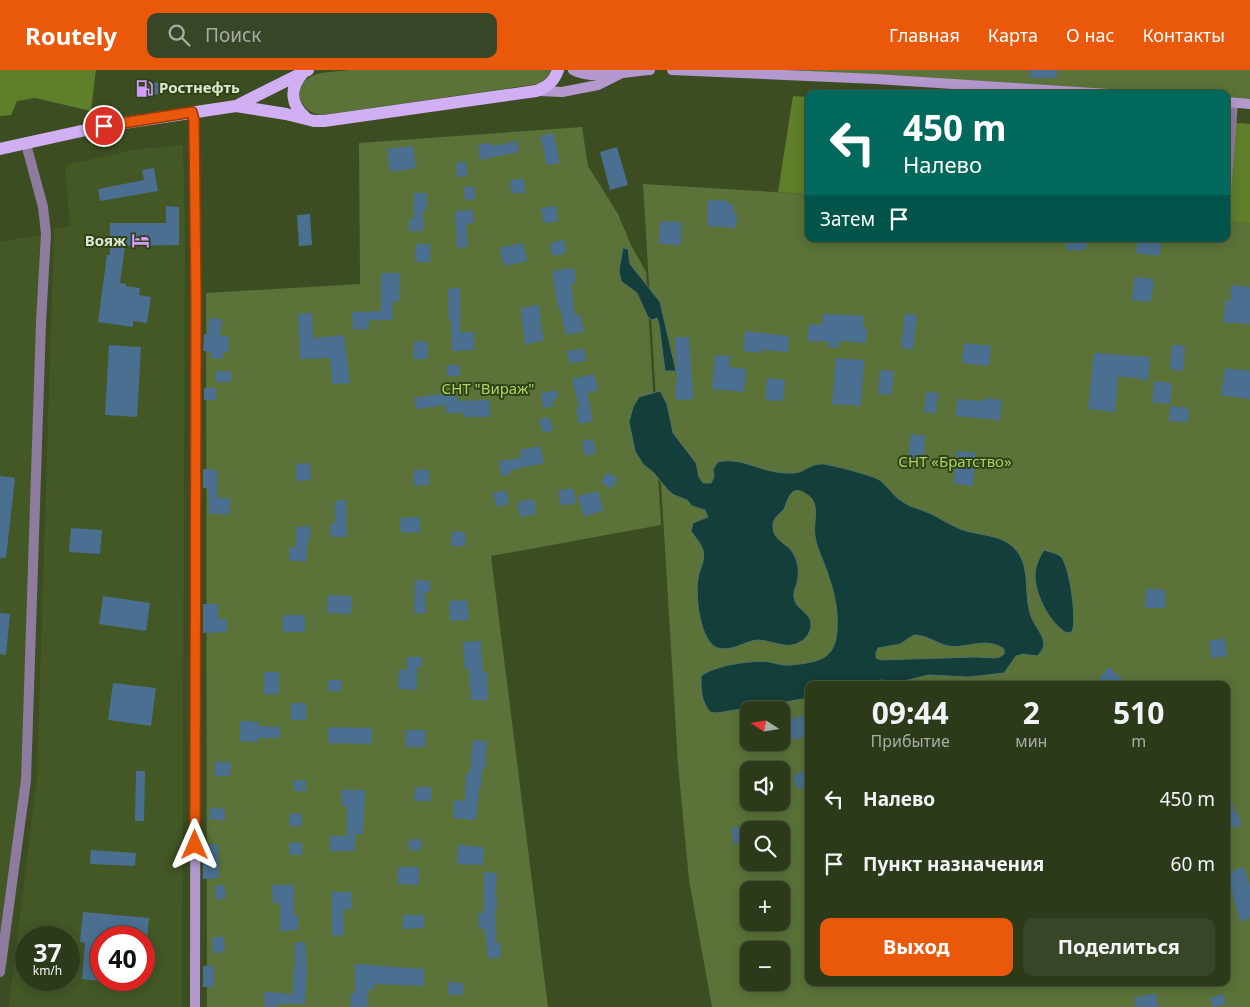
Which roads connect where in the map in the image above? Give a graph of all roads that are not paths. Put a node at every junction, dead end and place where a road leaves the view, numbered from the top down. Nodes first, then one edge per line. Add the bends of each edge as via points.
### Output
1 (558, 70) edge
2 (573, 70) edge
3 (650, 70) edge
4 (672, 70) edge
5 (305, 72) edge
6 (626, 72) junction
7 (1047, 90) edge
8 (536, 91) junction
9 (1230, 103) edge
10 (1250, 104) edge
11 (236, 106) junction
12 (192, 112) junction
13 (306, 118) junction
14 (26, 144) junction
15 (0, 150) edge
16 (0, 972) edge
17 (195, 1007) edge

1 - 8 main road via 547,87
2 - 6 street via 597,76
3 - 6 street
4 - 7 street
5 - 11 main road
5 - 13 main road via 293,93 295,105
6 - 8 street via 598,85 562,92
8 - 13 main road via 324,121
9 - 10 street
11 - 12 main road
11 - 13 main road
12 - 14 main road via 104,126
12 - 17 street via 196,299
14 - 15 main road
14 - 16 street via 43,207 46,234 26,780

